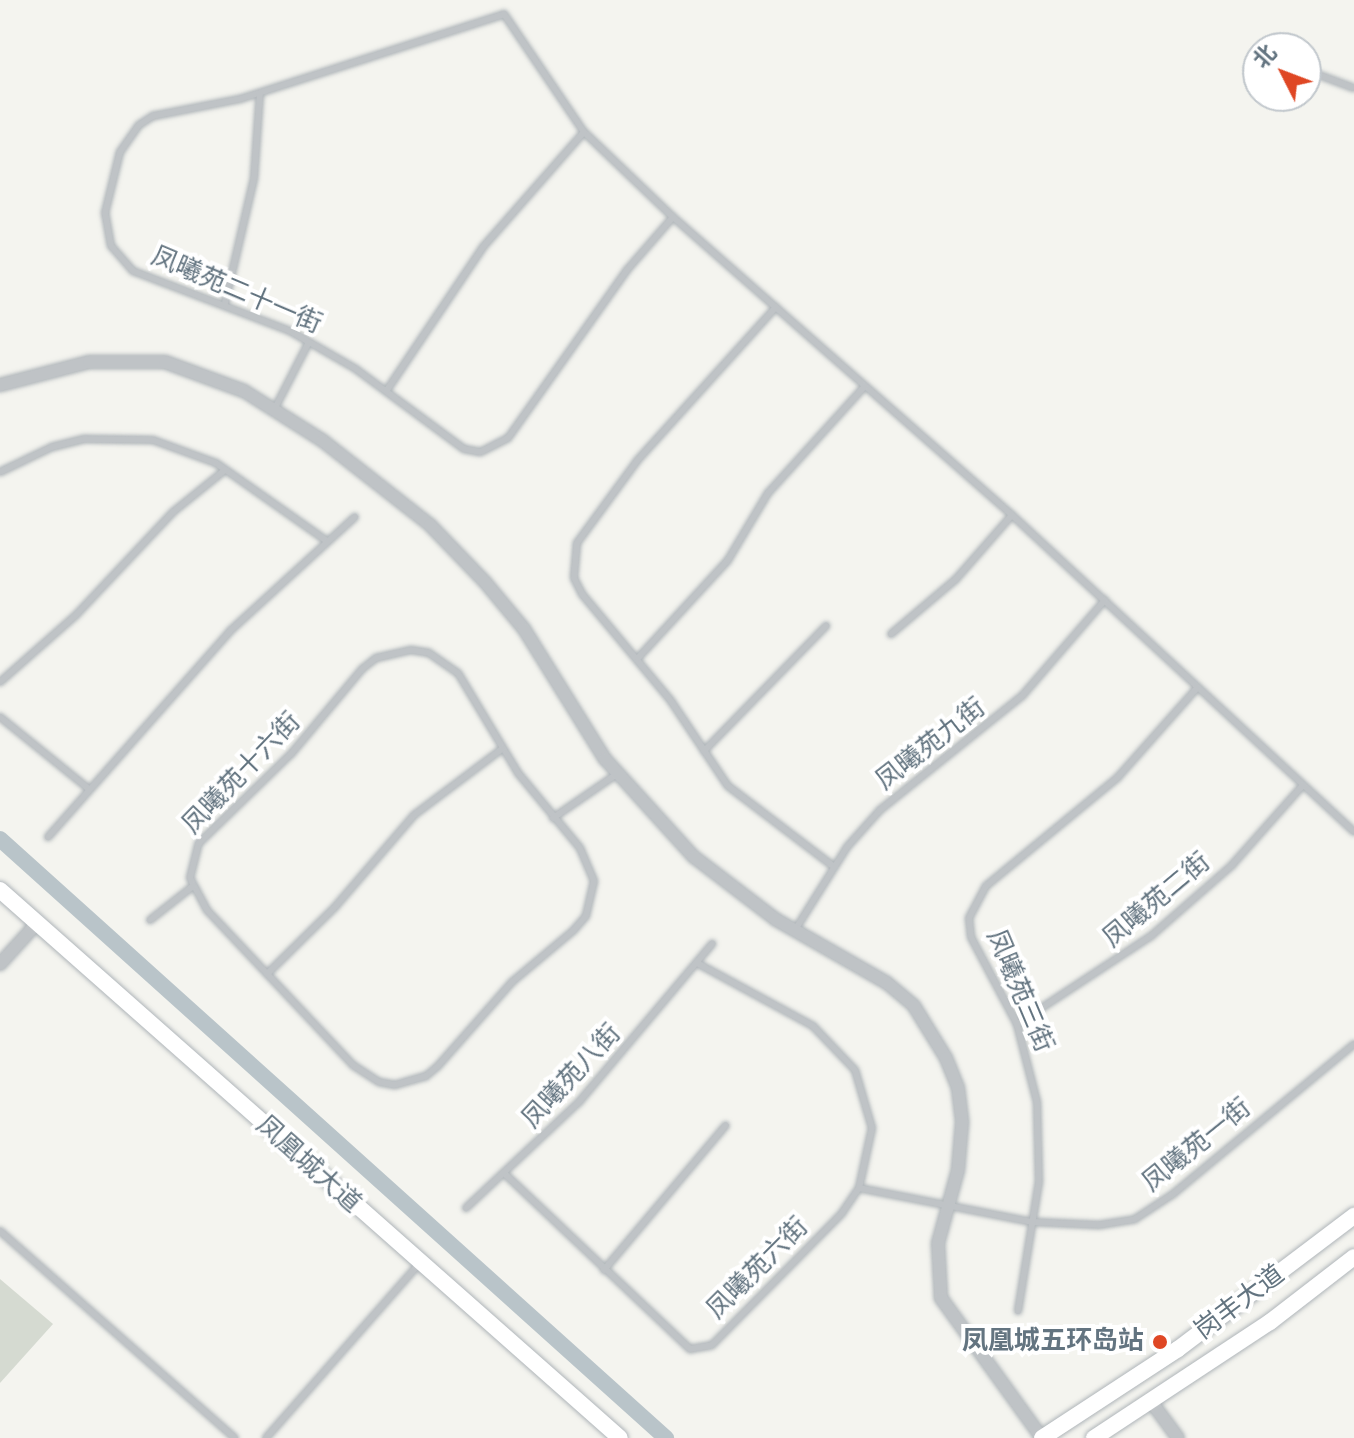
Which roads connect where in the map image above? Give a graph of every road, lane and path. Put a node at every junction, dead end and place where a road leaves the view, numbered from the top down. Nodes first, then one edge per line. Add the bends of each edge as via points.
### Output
1 (1322, 76) edge
2 (1354, 88) edge
3 (260, 93) junction
4 (584, 132) junction
5 (673, 217) junction
6 (225, 303) junction
7 (776, 307) junction
8 (309, 342) junction
9 (0, 385) edge
10 (865, 386) junction
11 (387, 390) junction
12 (274, 410) junction
13 (225, 470) junction
14 (0, 472) edge
15 (1012, 515) junction
16 (355, 517) dead end
17 (327, 541) junction
18 (1105, 600) junction
19 (826, 626) dead end
20 (891, 634) dead end
21 (638, 658) junction
22 (0, 682) edge
23 (1198, 687) junction
24 (0, 717) edge
25 (502, 749) junction
26 (704, 751) junction
27 (617, 774) junction
28 (1303, 785) junction
29 (89, 789) junction
30 (553, 818) junction
31 (1354, 832) edge
32 (48, 837) dead end
33 (833, 866) junction
34 (193, 886) junction
35 (0, 890) edge
36 (150, 920) dead end
37 (37, 923) junction
38 (794, 930) junction
39 (712, 944) dead end
40 (697, 963) junction
41 (0, 964) edge
42 (267, 974) junction
43 (1017, 1024) junction
44 (1354, 1044) edge
45 (726, 1125) dead end
46 (505, 1174) junction
47 (859, 1188) junction
48 (948, 1205) junction
49 (466, 1208) dead end
50 (1354, 1216) edge
51 (1033, 1222) junction
52 (0, 1231) edge
53 (1354, 1257) edge
54 (419, 1264) junction
55 (604, 1270) junction
56 (1018, 1311) dead end
57 (1150, 1400) junction
58 (235, 1438) edge
59 (266, 1438) edge
60 (620, 1438) edge
61 (1042, 1438) edge
62 (1094, 1438) edge
63 (1178, 1438) edge

1 - 2 lane
3 - 4 lane, 凤曦苑二十一街 via 504,14
3 - 6 lane via 249,206
3 - 6 lane, 凤曦苑二十一街 via 170,112 139,125 120,152 105,213 111,246 133,271
4 - 5 lane
4 - 11 lane via 483,247
5 - 7 lane
5 - 11 lane, 凤曦苑二十一街 via 627,270 496,448 464,449
6 - 8 lane, 凤曦苑二十一街
7 - 10 lane
7 - 21 lane via 637,461 577,543 573,561 582,594
8 - 11 lane, 凤曦苑二十一街
8 - 12 lane
9 - 12 street via 89,362 165,362 205,374
10 - 15 lane
10 - 21 lane via 768,493 728,560
12 - 27 street via 373,476 485,582 524,629
13 - 14 lane via 186,449 119,437 52,447
13 - 17 lane
13 - 22 lane via 173,512 76,615
15 - 18 lane
15 - 20 lane via 956,579
16 - 17 lane
17 - 29 lane via 230,631
18 - 23 lane
18 - 33 lane, 凤曦苑九街 via 1022,696 880,810
19 - 26 lane
21 - 26 lane
23 - 28 lane
23 - 43 lane, 凤曦苑三街 via 1107,787 974,900 971,937
24 - 29 lane
25 - 30 lane, 凤曦苑十六街
25 - 34 lane, 凤曦苑十六街 via 458,673 445,661 411,650 376,658 291,754 199,843 191,859
25 - 42 lane via 414,815 335,907
26 - 33 lane via 751,808
27 - 30 lane
27 - 38 street via 694,857
28 - 31 lane
28 - 43 lane, 凤曦苑二街 via 1232,865 1151,936
29 - 32 lane
30 - 42 lane, 凤曦苑十六街 via 589,864 594,881 586,916 512,982 426,1076 395,1085 365,1075
33 - 38 lane, 凤曦苑九街
34 - 36 lane
34 - 42 lane, 凤曦苑十六街 via 207,910
35 - 37 main road, 凤凰城大道
37 - 41 street
37 - 54 main road, 凤凰城大道
38 - 48 street via 887,983 931,1028 958,1088 962,1123
39 - 40 lane, 凤曦苑八街
40 - 46 lane, 凤曦苑八街 via 614,1064
40 - 47 lane via 813,1026 855,1070 872,1128
43 - 51 lane, 凤曦苑三街 via 1029,1062 1040,1142
44 - 51 lane, 凤曦苑一街 via 1173,1194 1135,1219 1099,1225
45 - 55 lane
46 - 49 lane, 凤曦苑八街
46 - 55 lane, 凤曦苑六街
47 - 48 lane, 凤曦苑一街
47 - 55 lane, 凤曦苑六街 via 842,1213 701,1350 681,1343
48 - 51 lane, 凤曦苑一街
48 - 61 street via 936,1269 941,1298
50 - 61 main road, 岗丰大道 via 1178,1349
51 - 56 lane, 凤曦苑三街
52 - 58 lane
53 - 57 main road, 岗丰大道 via 1270,1322
54 - 59 lane
54 - 60 main road, 凤凰城大道
57 - 62 main road, 岗丰大道
57 - 63 street

